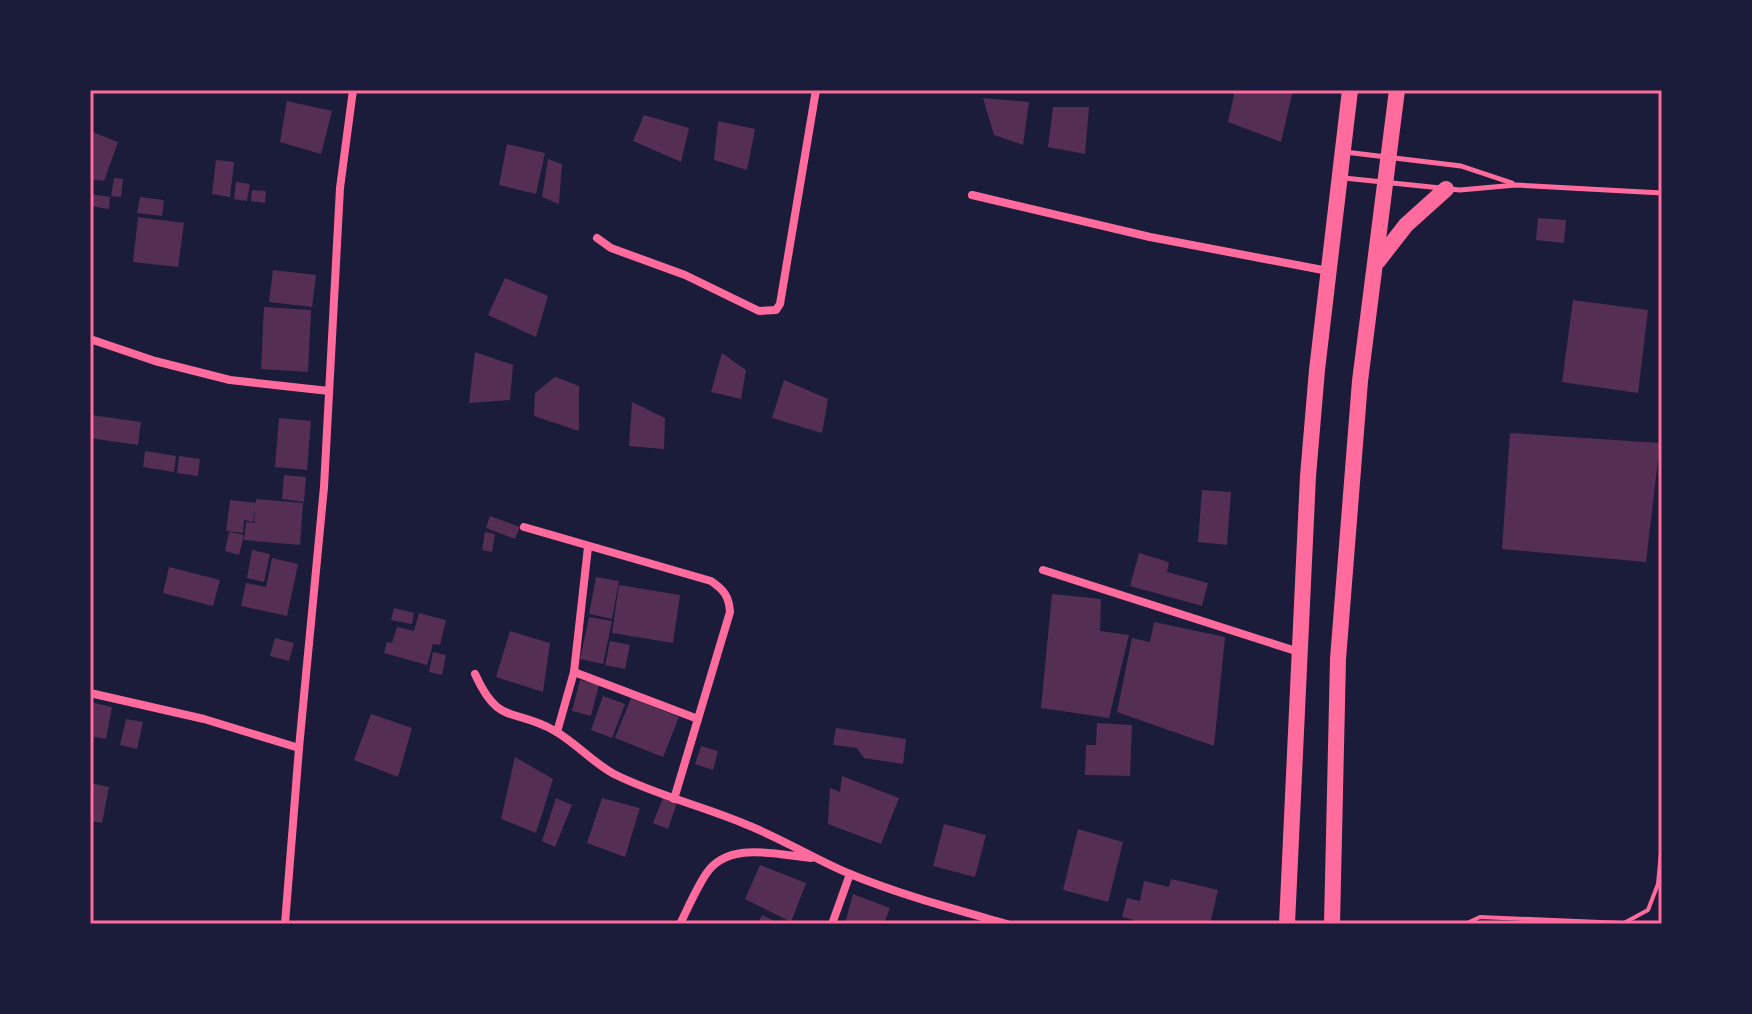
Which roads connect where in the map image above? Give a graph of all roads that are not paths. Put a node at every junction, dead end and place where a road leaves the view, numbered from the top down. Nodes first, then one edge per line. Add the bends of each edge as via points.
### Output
1 (353, 90) edge
2 (816, 90) edge
3 (1350, 90) edge
4 (1397, 90) edge
5 (1343, 151) junction
6 (1388, 157) junction
7 (1341, 178) junction
8 (1387, 183) junction
9 (1516, 185) junction
10 (1446, 189) junction
11 (1662, 193) edge
12 (972, 195) dead end
13 (597, 238) dead end
14 (1375, 266) junction
15 (1329, 272) junction
16 (90, 339) edge
17 (329, 391) junction
18 (524, 527) dead end
19 (588, 547) junction
20 (1043, 570) dead end
21 (1299, 652) junction
22 (574, 672) junction
23 (475, 674) dead end
24 (90, 693) edge
25 (698, 719) junction
26 (557, 732) junction
27 (299, 748) junction
28 (674, 799) junction
29 (816, 858) junction
30 (850, 874) junction
31 (285, 924) edge
32 (680, 924) edge
33 (832, 924) edge
34 (1007, 924) edge
35 (1287, 924) edge
36 (1332, 924) edge

1 - 17 street via 340,188
2 - 13 street via 776,310 759,311
3 - 5 main road
4 - 6 main road
5 - 6 lane
5 - 7 main road
6 - 8 main road
6 - 9 lane via 1461,166
7 - 8 lane
7 - 15 main road
8 - 10 lane
8 - 14 main road
9 - 10 lane
9 - 11 lane
10 - 14 main road via 1406,225
12 - 15 street
14 - 36 main road via 1360,381 1338,659
15 - 21 main road via 1312,431
16 - 17 street via 230,380
17 - 27 street
18 - 19 street
19 - 22 street
19 - 25 street via 711,581 729,599 730,612
20 - 21 street
21 - 35 main road
22 - 25 street
22 - 26 street
23 - 26 street via 486,699 500,711
24 - 27 street
25 - 28 street
26 - 28 street via 614,773
27 - 31 street
28 - 29 street via 746,824
29 - 30 street
29 - 32 street via 735,852 721,858 707,872
30 - 33 street
30 - 34 street

